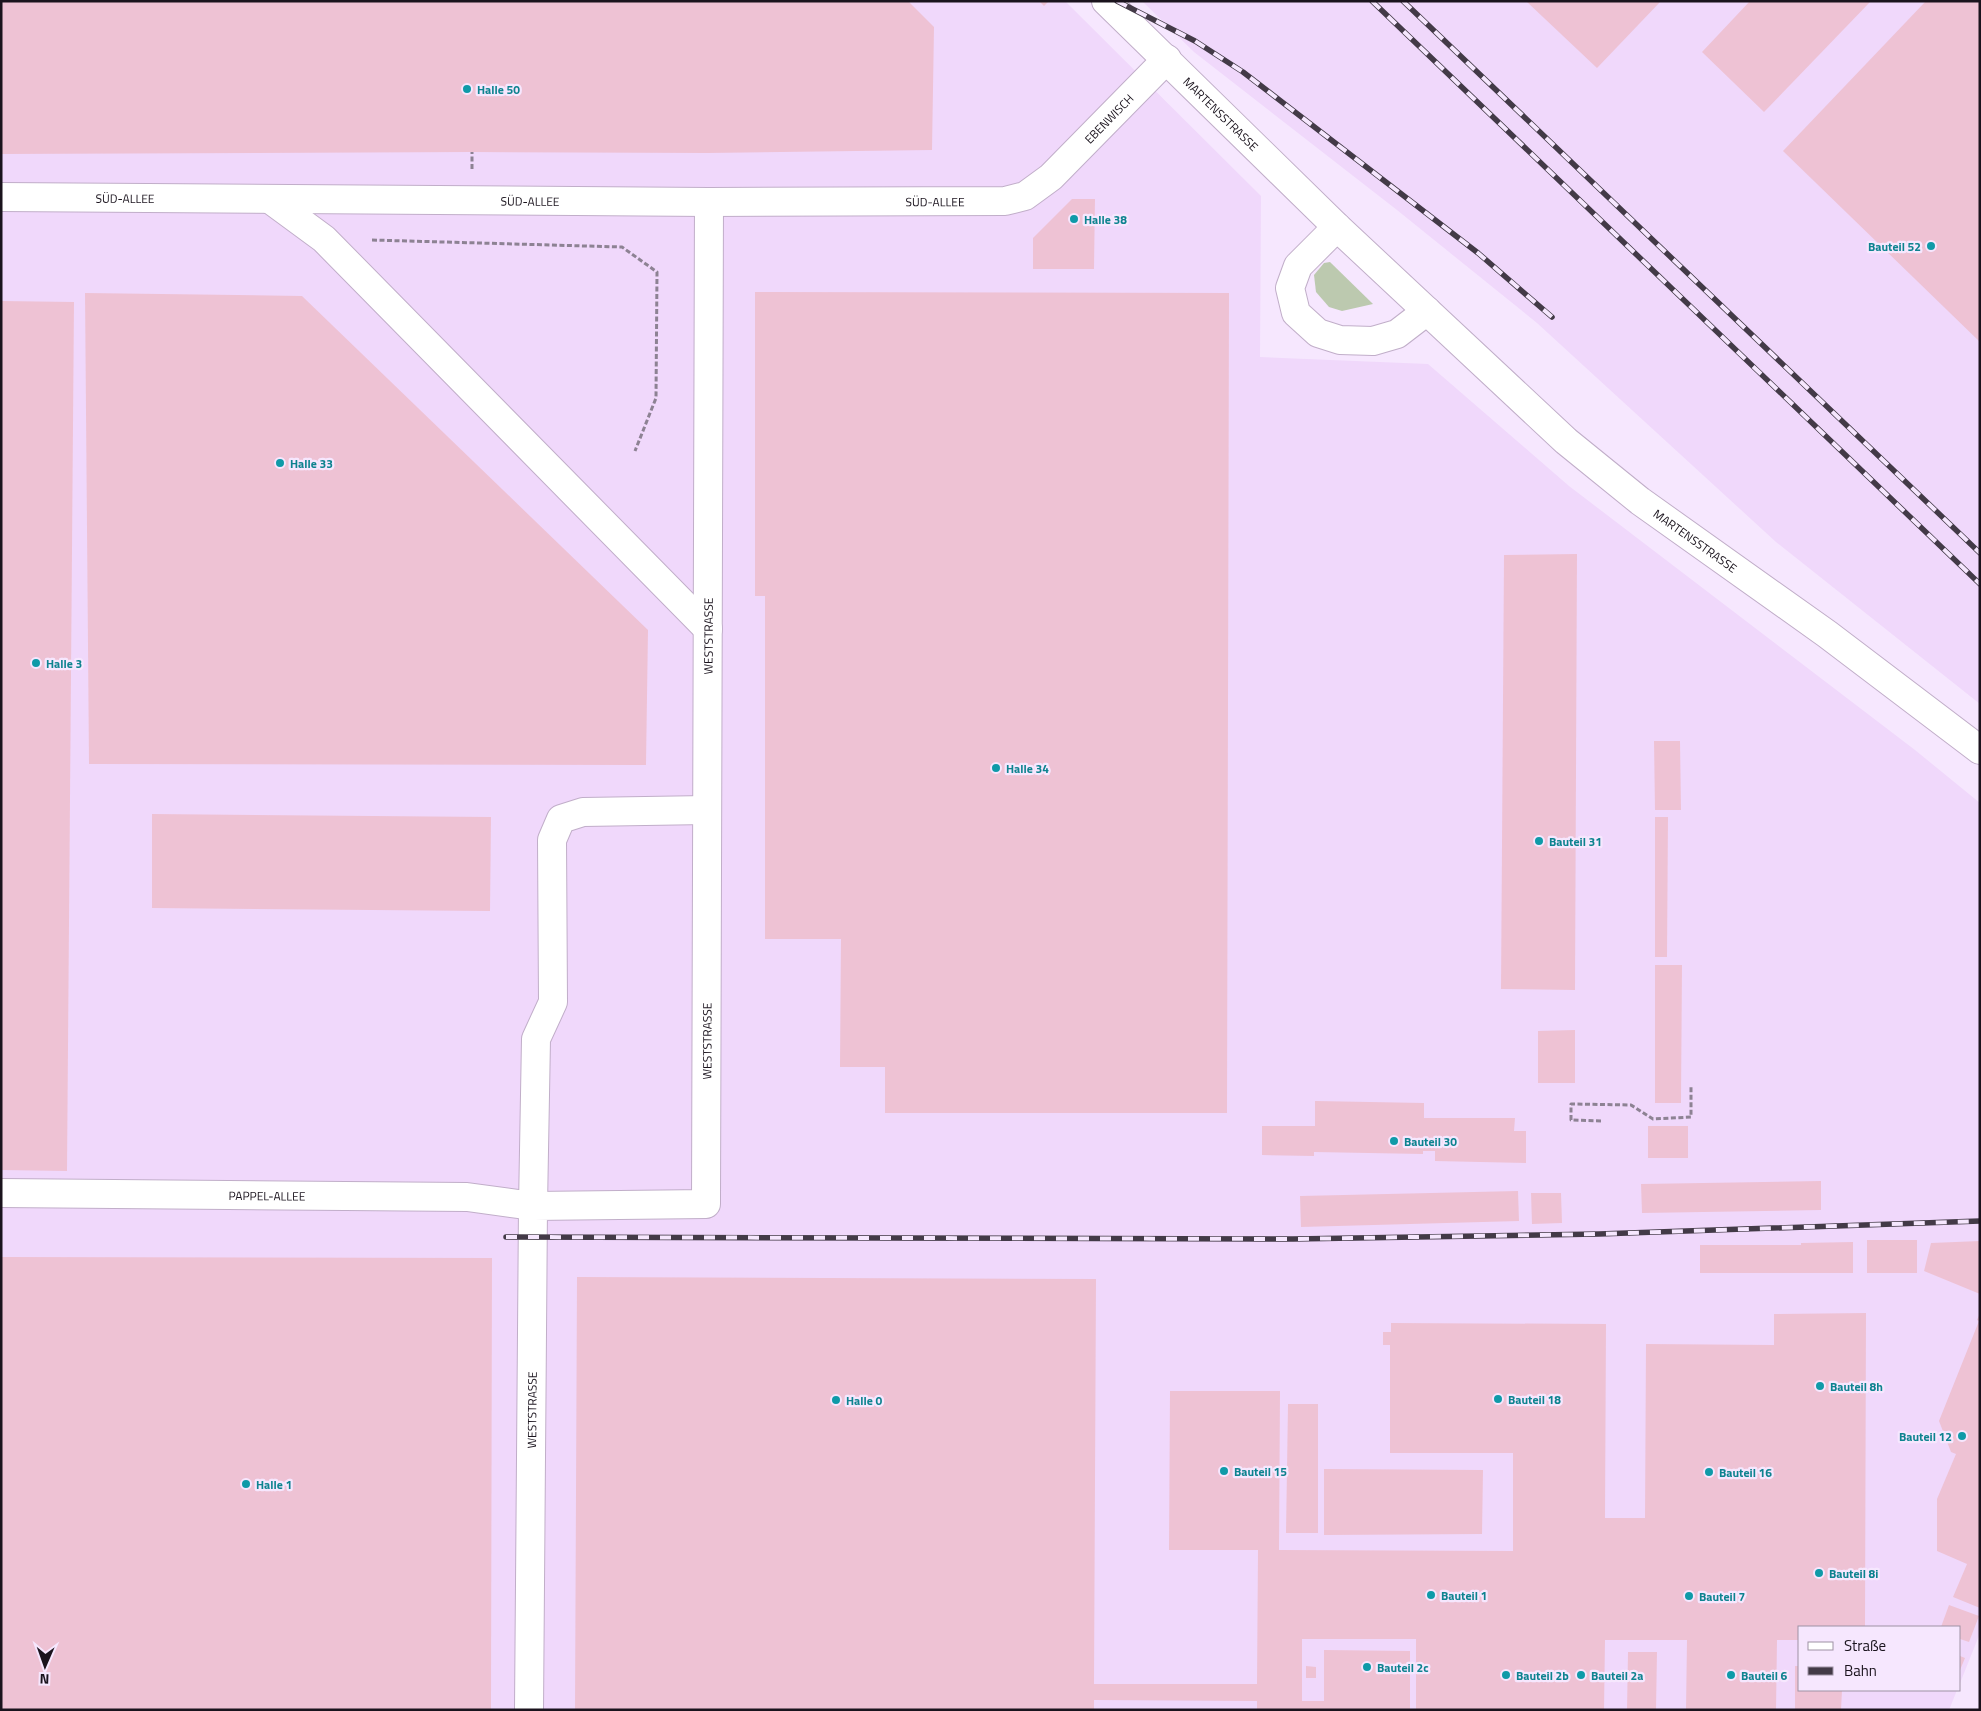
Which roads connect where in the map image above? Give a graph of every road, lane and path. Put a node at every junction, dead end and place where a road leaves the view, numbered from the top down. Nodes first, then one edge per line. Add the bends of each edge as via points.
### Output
1 (1106, 1) edge
2 (1167, 59) junction
3 (1051, 177) joint
4 (1, 197) edge
5 (271, 200) junction
6 (709, 202) junction
7 (1337, 227) junction
8 (324, 239) junction
9 (1427, 311) junction
10 (635, 451) dead end
11 (708, 629) junction
12 (1980, 750) edge
13 (707, 810) junction
14 (1691, 1085) dead end
15 (1602, 1122) dead end
16 (1, 1193) edge
17 (533, 1206) junction
18 (530, 1710) edge

1 - 2 street, MARTENSSTRASSE
2 - 3 street, EBENWISCH
2 - 7 street, MARTENSSTRASSE
3 - 6 street, SÜD-ALLEE via 1025,196 1005,201
4 - 5 street, SÜD-ALLEE
5 - 6 street, SÜD-ALLEE
5 - 8 street
6 - 11 street, WESTSTRASSE
7 - 9 street, MARTENSSTRASSE
7 - 9 street via 1298,266 1290,288 1296,313 1318,333 1340,340 1373,341 1398,334
8 - 10 path via 622,247 657,272 656,398
8 - 11 street
9 - 12 street, MARTENSSTRASSE via 1566,442 1640,501 1827,634
11 - 13 street, WESTSTRASSE
13 - 17 street via 583,812 560,819 552,840 553,1002 536,1039
13 - 17 street, WESTSTRASSE via 706,1204
14 - 15 path via 1690,1117 1653,1119 1631,1105 1571,1104 1571,1120
16 - 17 street, PAPPEL-ALLEE via 467,1197
17 - 18 street, WESTSTRASSE

